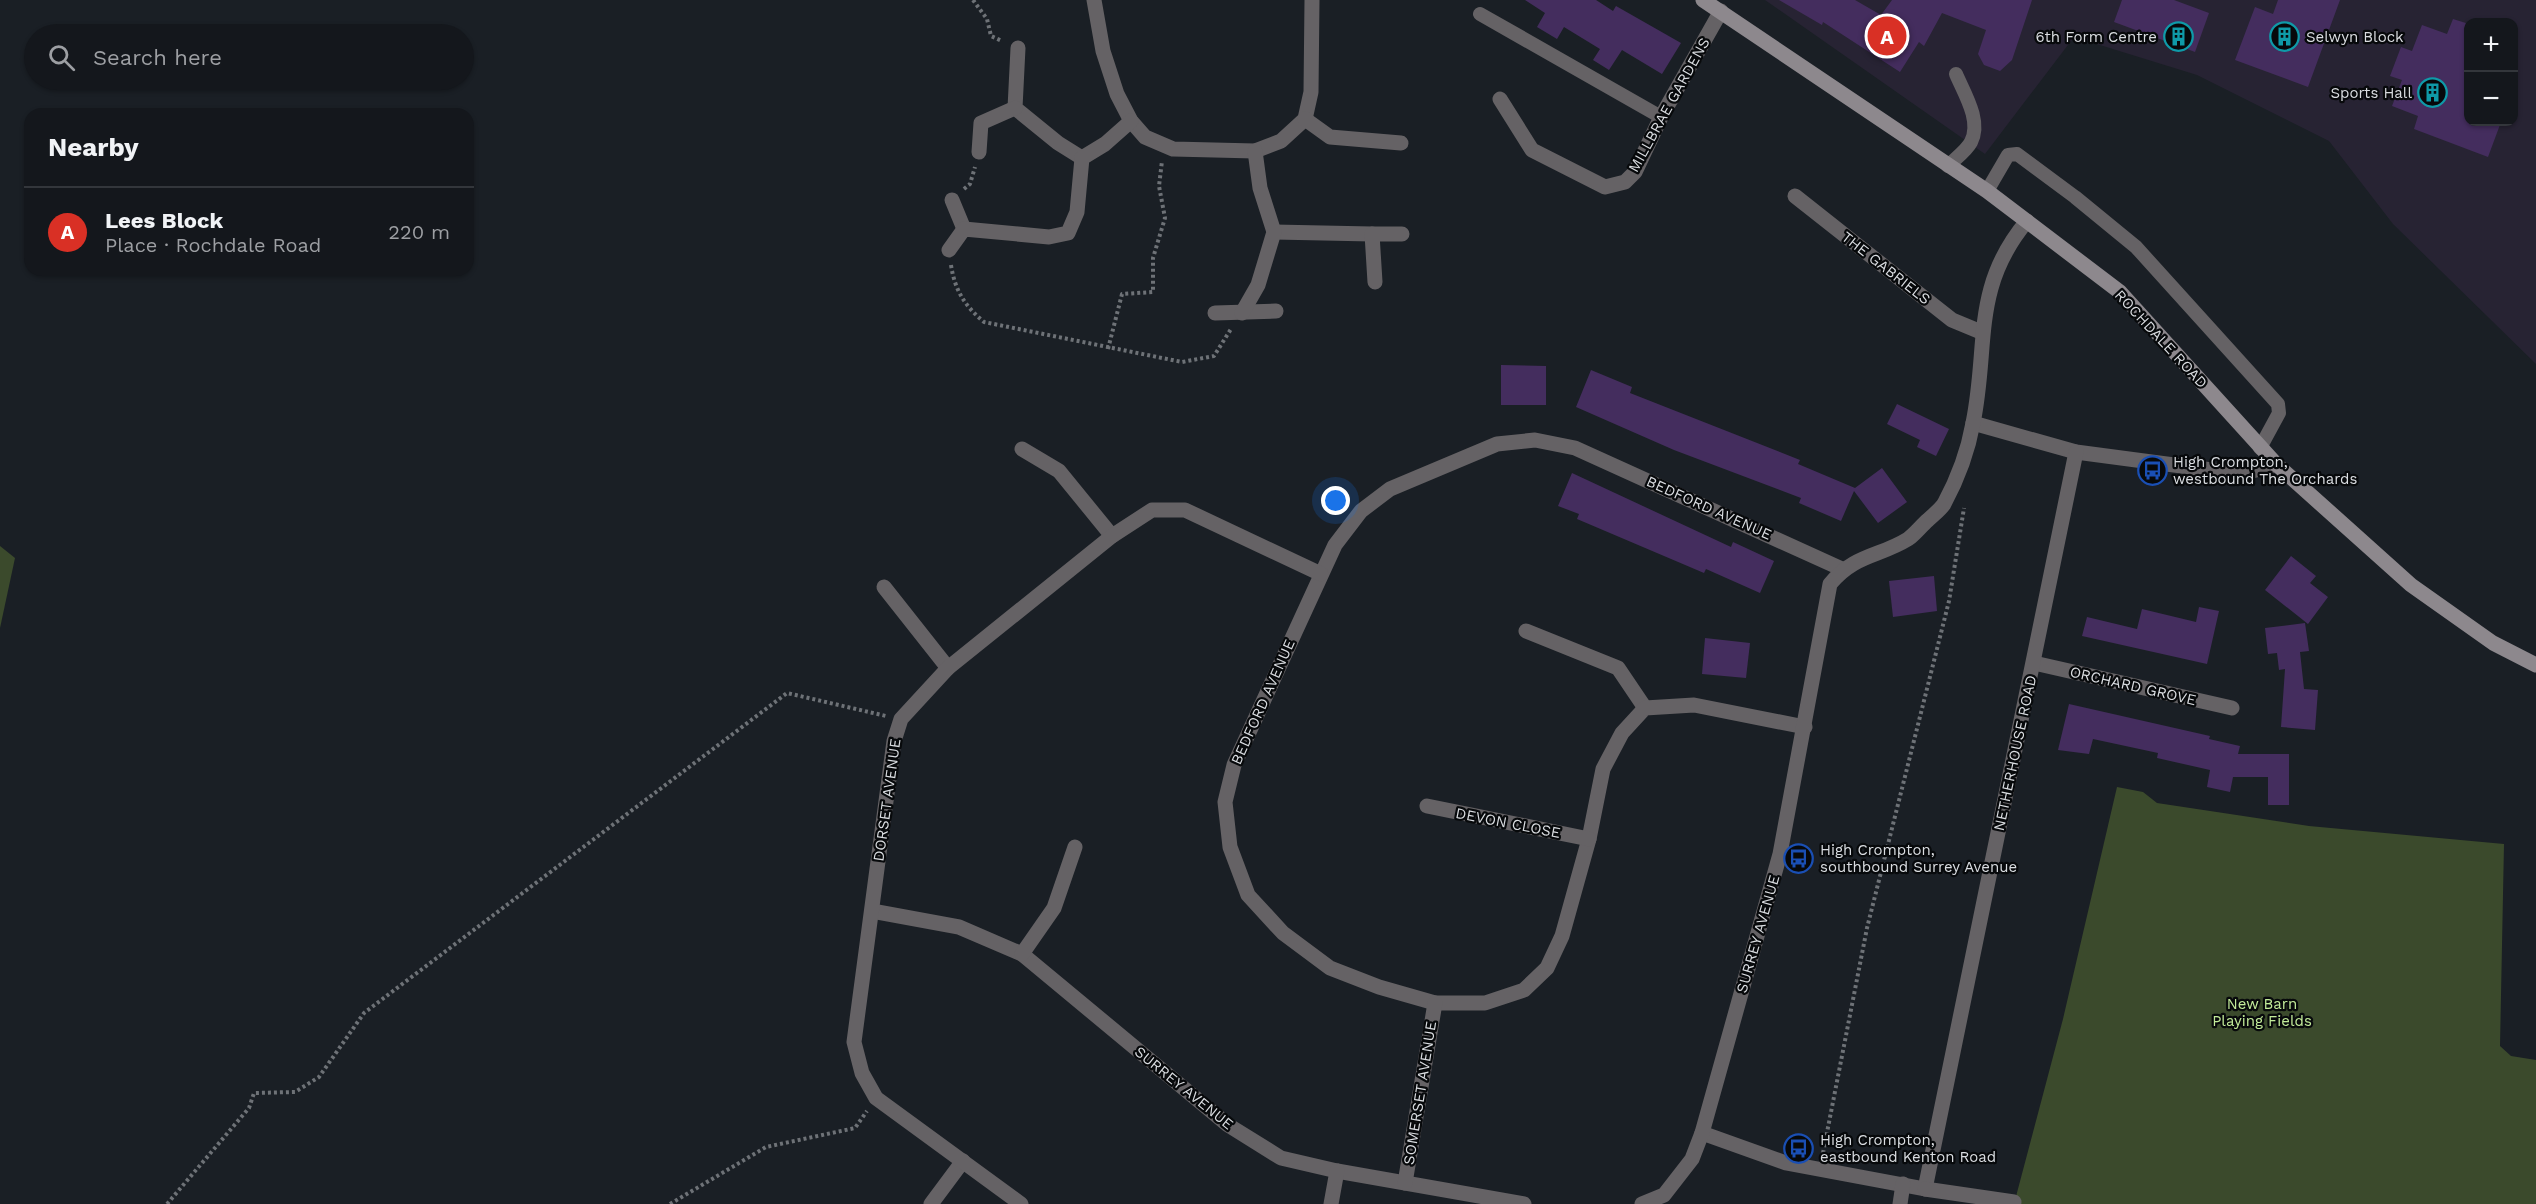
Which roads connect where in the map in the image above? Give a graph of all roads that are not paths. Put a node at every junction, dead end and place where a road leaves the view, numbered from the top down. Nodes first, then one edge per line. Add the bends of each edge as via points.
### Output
1 (1094, 0) edge
2 (1312, 0) edge
3 (1703, 0) edge
4 (1721, 10) junction
5 (1480, 14) dead end
6 (1018, 48) road end
7 (1956, 74) dead end
8 (1500, 99) dead end
9 (1015, 108) junction
10 (1661, 117) junction
11 (1305, 119) junction
12 (1131, 121) junction
13 (1401, 143) dead end
14 (979, 152) road end
15 (1255, 152) junction
16 (1082, 158) junction
17 (1948, 166) junction
18 (1987, 191) junction
19 (1795, 196) dead end
20 (952, 200) road end
21 (2027, 220) junction
22 (964, 229) junction
23 (1274, 232) junction
24 (1372, 234) junction
25 (1402, 234) dead end
26 (949, 250) road end
27 (1375, 282) dead end
28 (1276, 311) dead end
29 (1215, 313) dead end
30 (1242, 313) junction
31 (1981, 332) junction
32 (1973, 423) junction
33 (2260, 448) junction
34 (1022, 449) dead end
35 (2076, 452) junction
36 (2276, 464) junction
37 (1112, 536) junction
38 (1842, 569) junction
39 (1321, 574) junction
40 (884, 587) dead end
41 (1526, 631) dead end
42 (2034, 663) junction
43 (2536, 665) edge
44 (948, 668) junction
45 (1645, 708) junction
46 (2232, 708) dead end
47 (1805, 727) junction
48 (1427, 806) dead end
49 (1589, 839) junction
50 (1075, 847) dead end
51 (872, 911) junction
52 (1022, 954) junction
53 (1435, 1003) junction
54 (1702, 1133) junction
55 (963, 1161) junction
56 (1337, 1171) junction
57 (1405, 1183) junction
58 (1903, 1184) junction
59 (1925, 1189) junction
60 (2014, 1202) dead end
61 (932, 1204) edge
62 (1022, 1204) edge
63 (1331, 1204) edge
64 (1524, 1204) edge
65 (1642, 1204) edge
66 (1900, 1204) edge

1 - 12 street via 1103,51
2 - 11 street via 1311,92
3 - 4 main road, ROCHDALE ROAD
4 - 10 street, MILLBRAE GARDENS
4 - 17 main road, ROCHDALE ROAD
5 - 10 lane
6 - 9 street
7 - 17 lane via 1975,120 1974,132 1971,142
8 - 10 street, MILLBRAE GARDENS via 1532,150 1605,187 1625,182 1635,172
9 - 14 street via 981,123
9 - 16 street
11 - 13 street via 1330,137
11 - 15 street via 1281,141
12 - 15 street via 1145,137 1173,149
12 - 16 street via 1106,144
15 - 23 street via 1260,188
16 - 22 street via 1077,212 1068,233 1049,237
17 - 18 main road, ROCHDALE ROAD
18 - 21 main road, ROCHDALE ROAD
18 - 33 lane via 2008,155 2017,154 2136,247 2278,405 2279,413
19 - 31 street, THE GABRIELS via 1952,320
20 - 22 street
21 - 31 street via 1996,267
21 - 33 main road, ROCHDALE ROAD via 2120,292
22 - 26 street
23 - 24 street
23 - 30 street via 1258,285
24 - 25 street
24 - 27 street
28 - 30 street
29 - 30 street
31 - 32 street
32 - 35 street
32 - 38 street via 1960,467 1942,507 1908,539
33 - 36 main road, ROCHDALE ROAD
34 - 37 street via 1059,471
35 - 36 street via 2242,474
35 - 42 street, NETHERHOUSE ROAD
36 - 43 main road, ROCHDALE ROAD via 2411,585 2493,643
37 - 39 street, DORSET AVENUE via 1152,510 1185,510
37 - 44 street, DORSET AVENUE
38 - 39 street, BEDFORD AVENUE via 1575,448 1535,440 1497,444 1390,489 1361,511 1335,545
38 - 47 street, SURREY AVENUE via 1830,584
39 - 53 street, BEDFORD AVENUE via 1234,765 1225,802 1230,847 1248,896 1283,933 1330,968
40 - 44 street
41 - 45 street via 1618,668
42 - 46 street, ORCHARD GROVE
42 - 59 street, NETHERHOUSE ROAD
44 - 51 street, DORSET AVENUE via 901,719 894,741
45 - 47 street via 1694,705
45 - 49 street, BEDFORD AVENUE via 1622,733 1603,769
47 - 54 street, SURREY AVENUE via 1780,854
48 - 49 street, DEVON CLOSE
49 - 53 street, BEDFORD AVENUE via 1562,936 1547,968 1524,990 1485,1003
50 - 52 street via 1054,908
51 - 52 street, SURREY AVENUE via 958,927
51 - 55 street, DORSET AVENUE via 854,1042 862,1073 876,1098
52 - 56 street, SURREY AVENUE via 1228,1125 1281,1158
53 - 57 street, SOMERSET AVENUE
54 - 58 street via 1786,1163
54 - 65 street, SURREY AVENUE via 1692,1159 1664,1195
55 - 61 street
55 - 62 street, DORSET AVENUE
56 - 57 street, SURREY AVENUE
56 - 63 street
57 - 64 street, SURREY AVENUE
58 - 59 street
58 - 66 street
59 - 60 street

